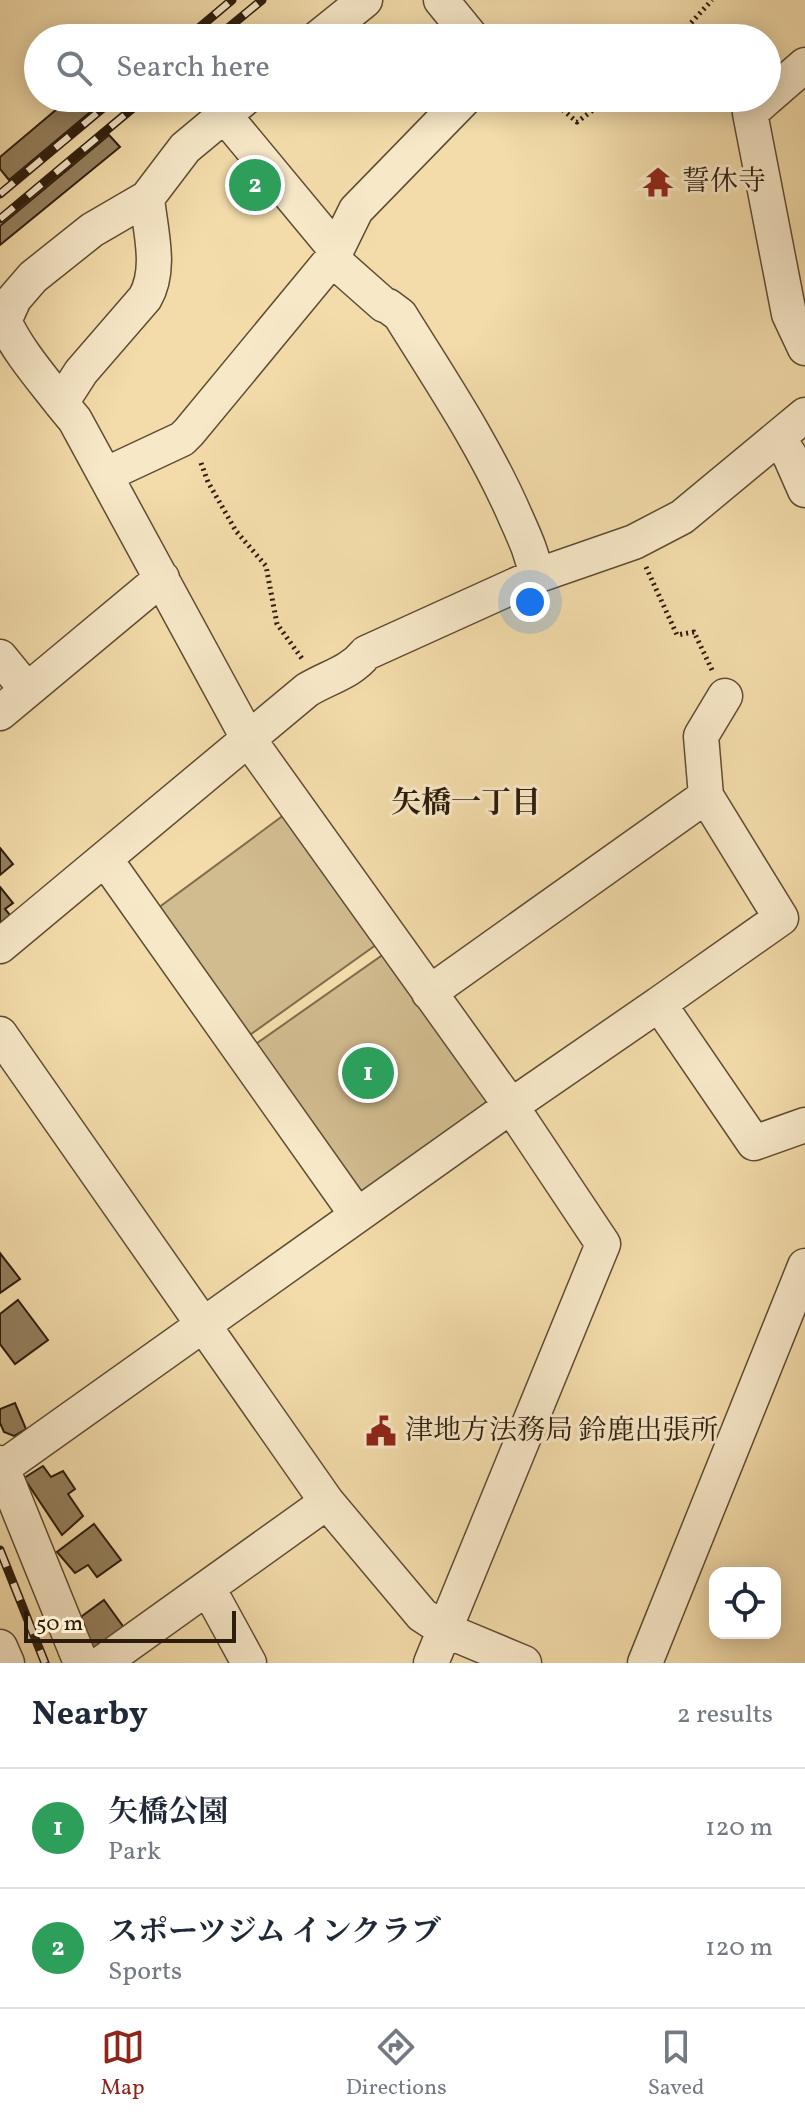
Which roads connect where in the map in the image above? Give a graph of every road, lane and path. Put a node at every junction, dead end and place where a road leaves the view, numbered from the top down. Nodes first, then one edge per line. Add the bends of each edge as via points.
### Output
1 (365, 0) edge
2 (441, 0) edge
3 (712, 0) edge
4 (335, 24) edge
5 (461, 24) edge
6 (691, 24) edge
7 (805, 65) edge
8 (781, 86) edge
9 (228, 112) edge
10 (239, 112) edge
11 (451, 112) edge
12 (565, 112) edge
13 (590, 112) edge
14 (751, 112) edge
15 (147, 198) junction
16 (334, 255) junction
17 (2, 320) edge
18 (805, 348) edge
19 (61, 403) junction
20 (805, 415) edge
21 (189, 432) junction
22 (778, 438) junction
23 (105, 475) junction
24 (805, 490) edge
25 (634, 542) junction
26 (536, 576) junction
27 (162, 578) junction
28 (0, 657) edge
29 (320, 682) junction
30 (27, 690) junction
31 (725, 696) joint
32 (0, 713) edge
33 (249, 740) junction
34 (706, 796) junction
35 (105, 859) junction
36 (793, 911) edge
37 (0, 946) edge
38 (429, 993) junction
39 (659, 1004) junction
40 (0, 1034) edge
41 (511, 1106) junction
42 (805, 1125) edge
43 (357, 1215) junction
44 (805, 1266) edge
45 (204, 1325) junction
46 (1, 1466) edge
47 (327, 1502) junction
48 (208, 1588) junction
49 (445, 1630) junction
50 (0, 1647) edge
51 (7, 1663) edge
52 (81, 1663) edge
53 (102, 1663) edge
54 (249, 1663) edge
55 (431, 1663) edge
56 (524, 1663) edge
57 (645, 1663) edge

1 - 4 street
2 - 5 street
3 - 6 path
7 - 8 street
9 - 15 street via 185,148
10 - 16 street
11 - 16 street via 356,210
12 - 13 path via 577,122
14 - 18 street via 789,314
15 - 17 street via 92,230 33,277
15 - 19 street via 152,286
16 - 21 street
16 - 26 street via 400,315 507,496 534,558
17 - 19 street
19 - 23 street
20 - 22 street
21 - 23 street
21 - 29 path via 208,482 236,531 266,566 277,624
22 - 24 street
22 - 25 street via 682,517
23 - 27 street
25 - 26 street
25 - 31 path via 677,635 694,632
26 - 29 street via 366,653 355,667
27 - 30 street
27 - 33 street
28 - 30 street
29 - 33 street
30 - 32 street
31 - 34 street via 701,736
33 - 35 street
33 - 38 street
34 - 36 street
34 - 38 street
35 - 37 street
35 - 43 street
36 - 39 street
38 - 41 street
39 - 41 street
39 - 42 street via 754,1143
40 - 45 street
41 - 43 street
41 - 49 street via 603,1244
43 - 45 street
44 - 57 street
45 - 46 street
45 - 47 street
46 - 52 street
47 - 48 street
47 - 49 street via 422,1615
48 - 53 street
48 - 54 street
49 - 55 street
49 - 56 street
50 - 51 street

